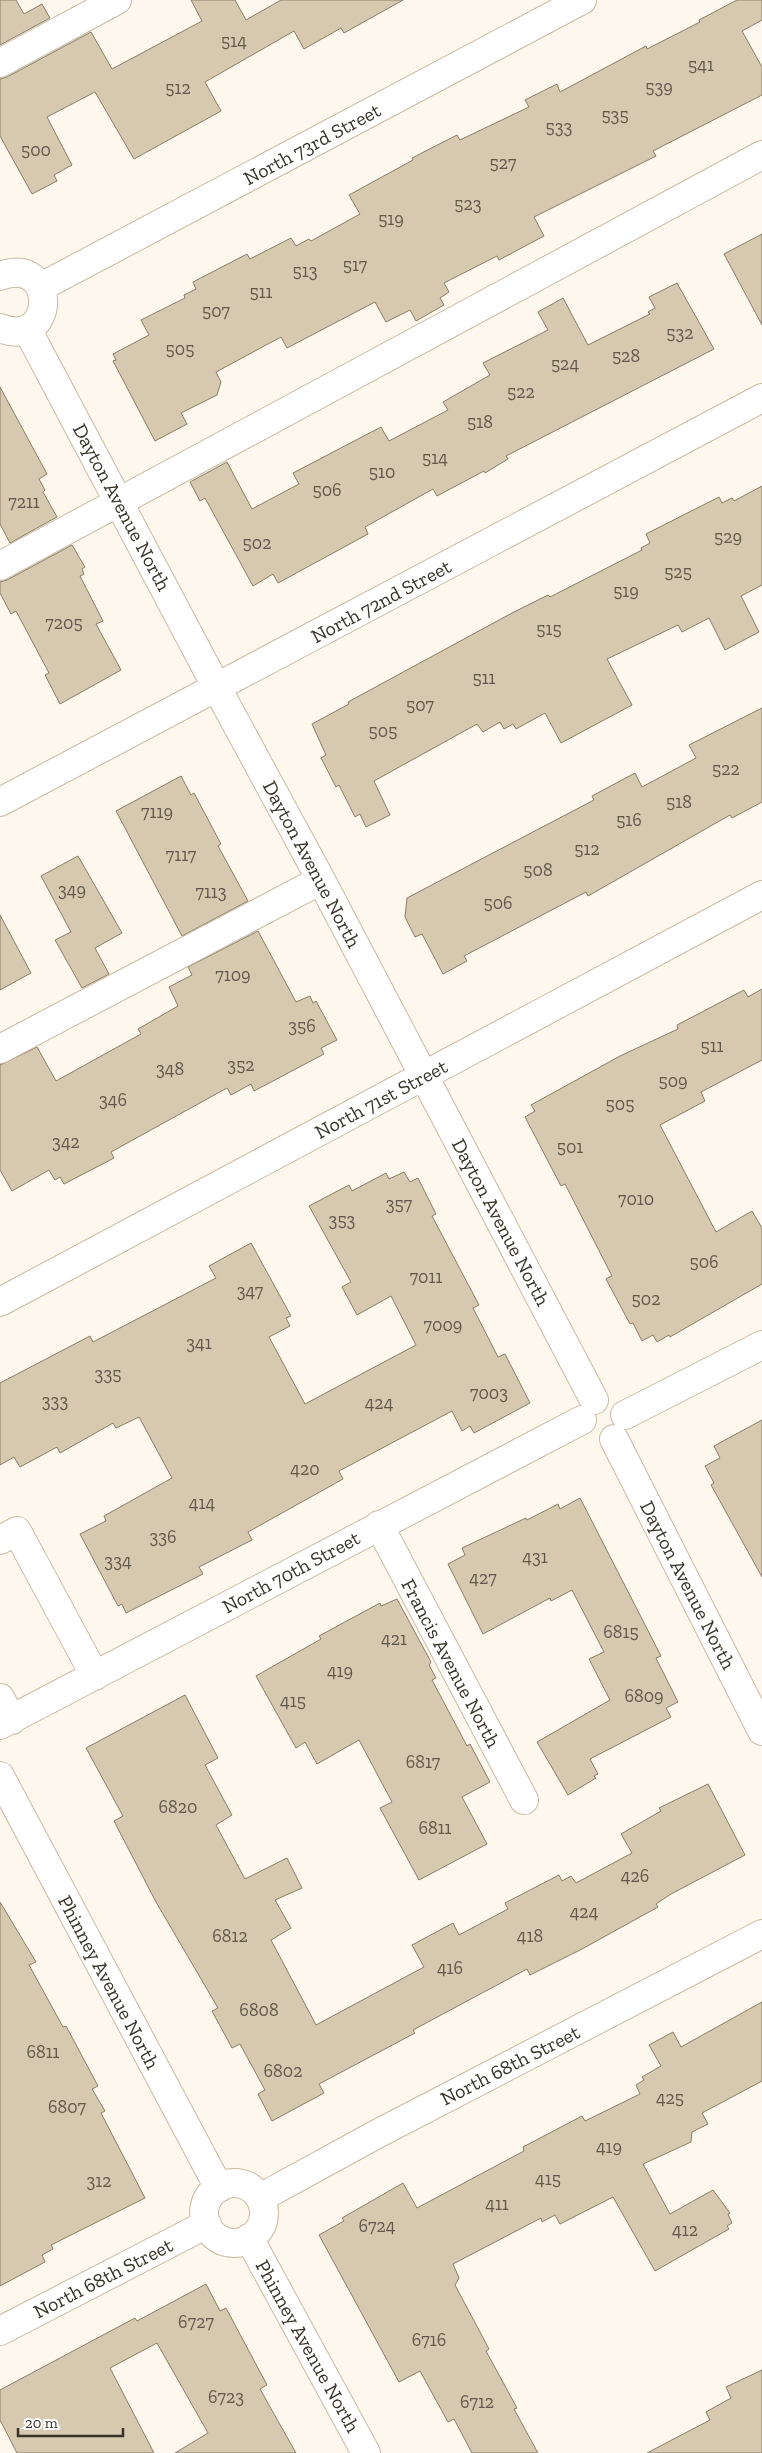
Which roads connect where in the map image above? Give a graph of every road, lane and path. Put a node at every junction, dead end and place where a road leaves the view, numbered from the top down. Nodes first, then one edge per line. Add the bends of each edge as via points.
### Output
1 (117, 0) edge
2 (582, 0) edge
3 (0, 63) edge
4 (762, 156) edge
5 (0, 276) edge
6 (41, 287) junction
7 (0, 328) edge
8 (27, 329) junction
9 (762, 398) edge
10 (120, 503) junction
11 (0, 566) edge
12 (217, 688) junction
13 (0, 802) edge
14 (321, 880) junction
15 (762, 895) edge
16 (0, 1049) edge
17 (424, 1076) junction
18 (0, 1302) edge
19 (762, 1345) edge
20 (588, 1410) junction
21 (620, 1427) junction
22 (379, 1526) junction
23 (0, 1540) edge
24 (95, 1676) junction
25 (4, 1714) edge
26 (762, 1731) edge
27 (0, 1776) edge
28 (524, 1800) dead end
29 (762, 1934) edge
30 (219, 2188) junction
31 (260, 2198) junction
32 (207, 2224) junction
33 (249, 2238) junction
34 (0, 2331) edge
35 (366, 2453) edge

1 - 3 street
2 - 6 street, North 73rd Street
4 - 10 street
5 - 6 street via 17,272 27,274
6 - 8 street via 44,297 41,316
7 - 8 street via 17,332
8 - 10 street, Dayton Avenue North
9 - 12 street, North 72nd Street
10 - 11 street
10 - 12 street, Dayton Avenue North
12 - 13 street, North 72nd Street
12 - 14 street, Dayton Avenue North
14 - 16 street
14 - 17 street, Dayton Avenue North
15 - 17 street, North 71st Street
17 - 18 street, North 71st Street
17 - 20 street, Dayton Avenue North
19 - 21 street
20 - 21 street via 598,1398 618,1403
20 - 21 street via 587,1434 592,1438 607,1441
20 - 22 street, North 70th Street
21 - 26 street, Dayton Avenue North
22 - 24 street, North 70th Street
22 - 28 street, Francis Avenue North
23 - 24 street via 17,1531
24 - 25 street, North 70th Street
27 - 30 street, Phinney Avenue North
29 - 31 street, North 68th Street
30 - 31 street via 238,2183 248,2186
30 - 32 street via 206,2204
31 - 33 street via 263,2220 260,2229
32 - 33 street via 217,2237 226,2241 235,2243
32 - 34 street, North 68th Street
33 - 35 street, Phinney Avenue North

